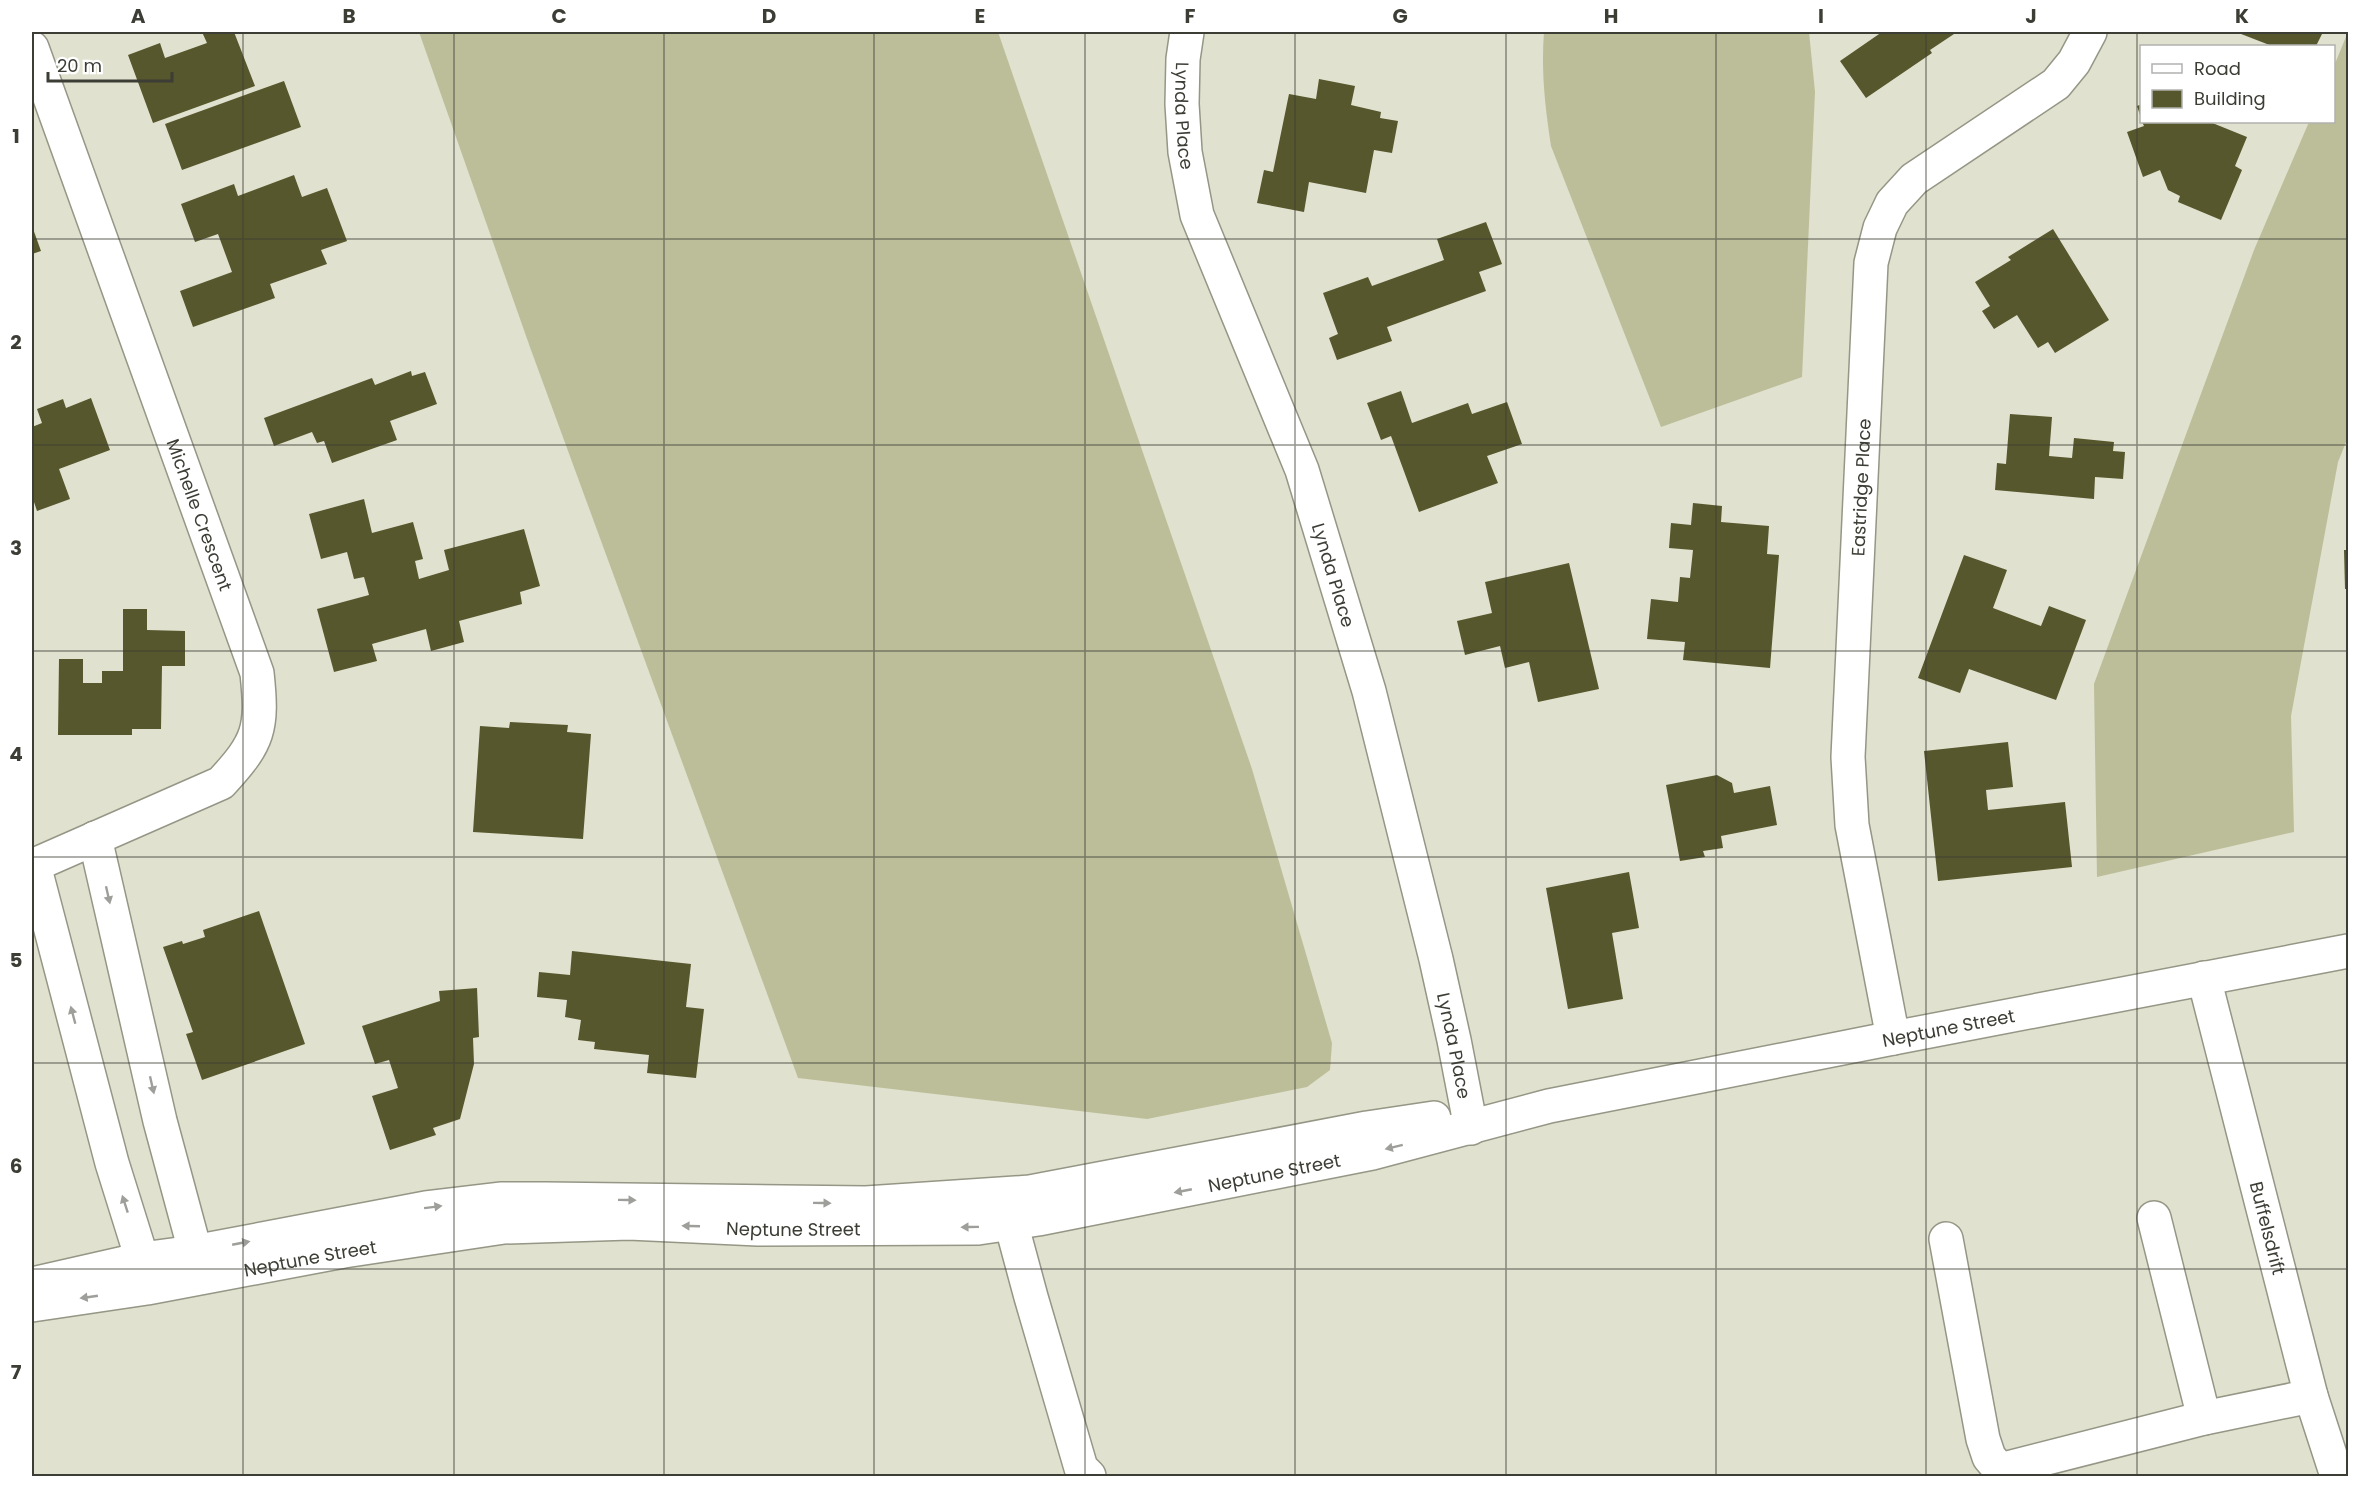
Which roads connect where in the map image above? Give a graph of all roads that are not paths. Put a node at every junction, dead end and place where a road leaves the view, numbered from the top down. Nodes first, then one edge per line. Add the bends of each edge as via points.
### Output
1 (1187, 32) edge
2 (2090, 32) edge
3 (32, 48) edge
4 (95, 838) junction
5 (33, 866) edge
6 (2349, 951) edge
7 (2204, 978) junction
8 (1893, 1038) junction
9 (1470, 1120) junction
10 (1008, 1209) junction
11 (2154, 1218) dead end
12 (1946, 1239) dead end
13 (198, 1265) junction
14 (144, 1274) junction
15 (32, 1284) edge
16 (32, 1305) edge
17 (2311, 1396) junction
18 (2204, 1418) junction
19 (1089, 1476) edge
20 (2337, 1476) edge

1 - 9 street, Lynda Place via 1182,104 1185,152 1197,215 1302,470 1369,691 1436,959
2 - 8 street, Eastridge Place via 2074,62 2056,84 1914,179 1892,203 1880,228 1871,263 1848,795
3 - 4 street, Michelle Crescent via 257,673 260,706 258,731 243,759 221,783
4 - 5 street, Michelle Crescent
4 -> 13 street
14 -> 5 street
6 - 7 street, Neptune Street
7 - 8 street, Neptune Street
7 - 17 street, Buffelsdrift
8 - 9 street, Neptune Street
9 - 10 street, Neptune Street via 1360,1155
10 - 13 street, Neptune Street via 978,1228 758,1215 629,1223 546,1213 504,1227 344,1251
10 - 19 street via 1081,1468
11 - 18 street
12 - 18 street via 1983,1439 1989,1457 2000,1470
13 - 14 street, Neptune Street
14 - 15 street, Neptune Street
14 -> 16 street, Neptune Street
17 - 18 street
17 - 20 street, Buffelsdrift

